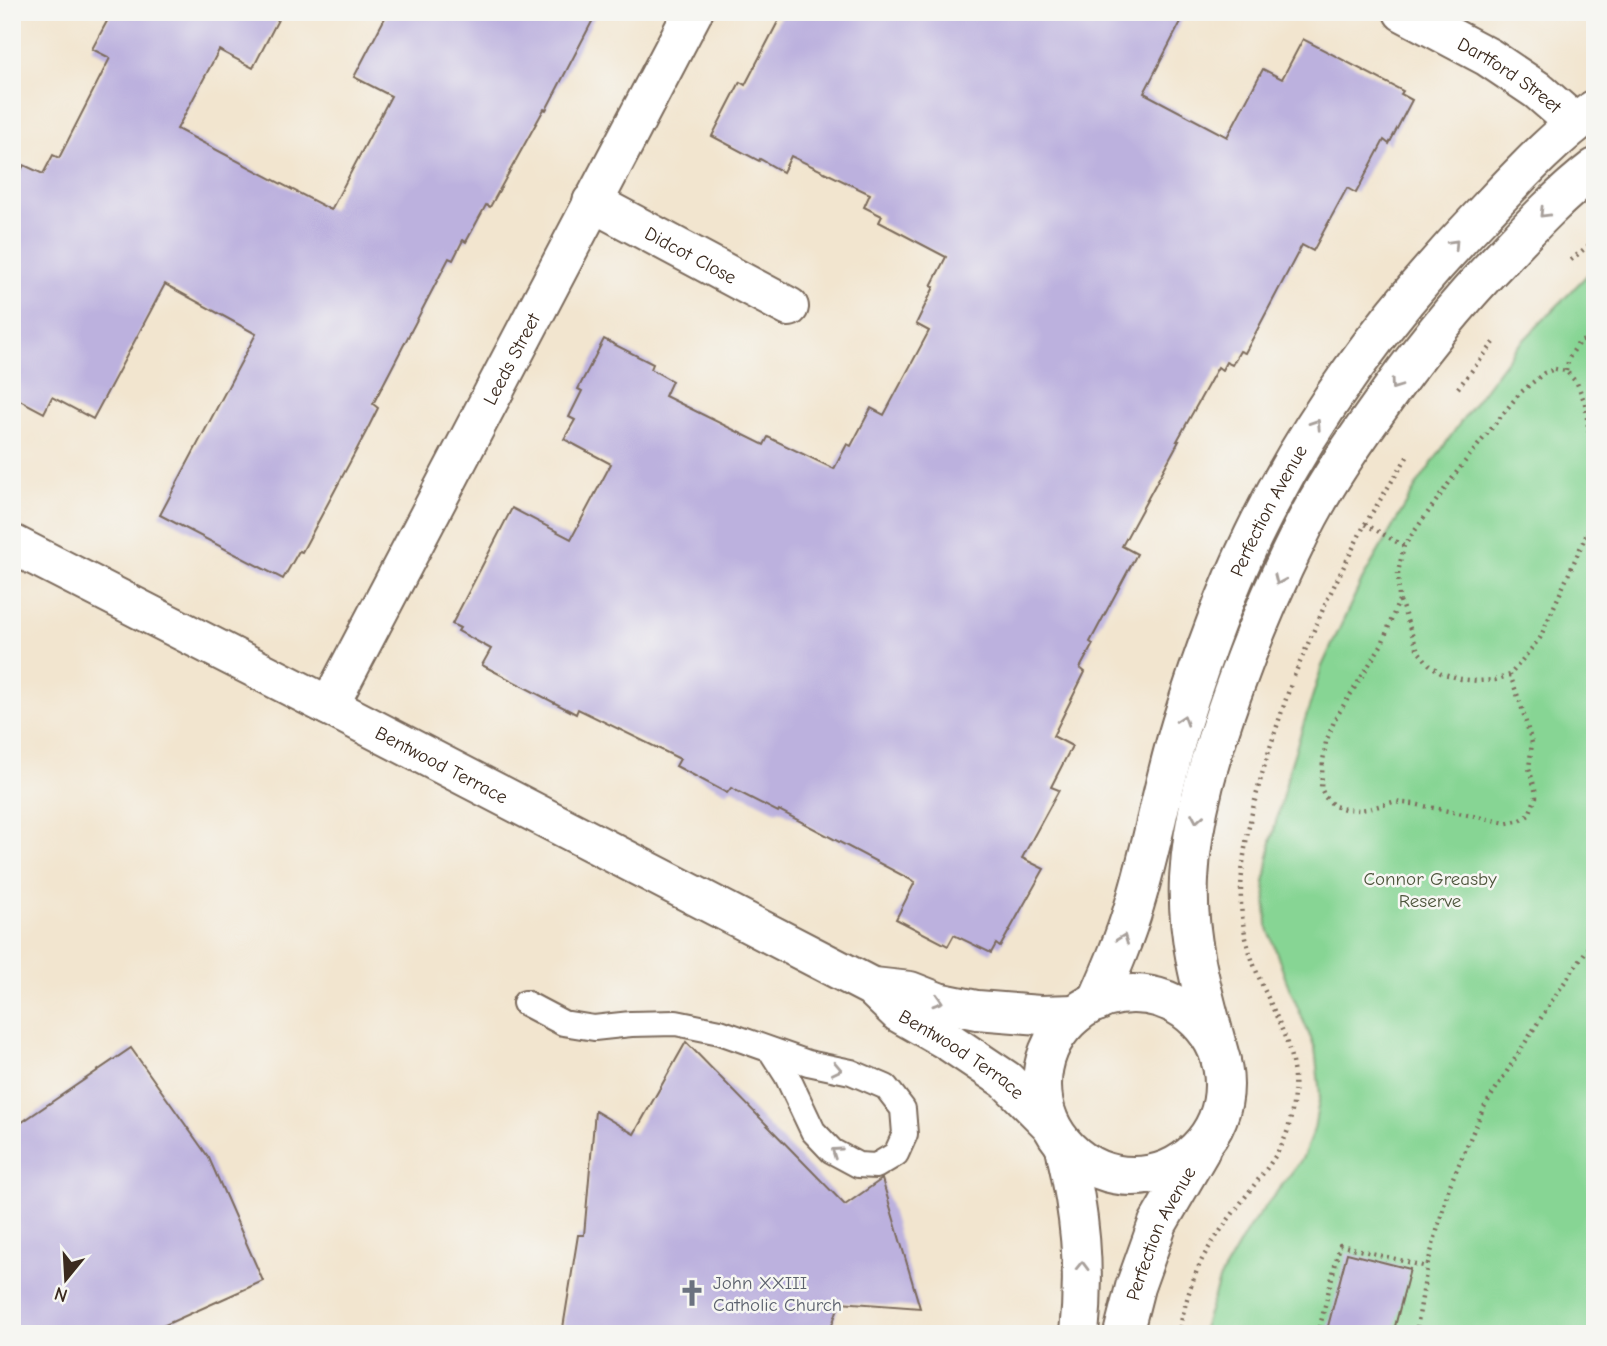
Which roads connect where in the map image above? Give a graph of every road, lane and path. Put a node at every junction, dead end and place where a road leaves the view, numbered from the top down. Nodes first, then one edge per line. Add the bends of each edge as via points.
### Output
1 (693, 12) edge
2 (1403, 12) edge
3 (1585, 116) edge
4 (1595, 168) edge
5 (592, 202) junction
6 (1595, 240) edge
7 (1565, 265) dead end
8 (789, 307) dead end
9 (1499, 337) dead end
10 (1595, 337) edge
11 (1566, 371) junction
12 (1451, 397) dead end
13 (1415, 446) dead end
14 (1365, 524) junction
15 (12, 544) edge
16 (1404, 546) junction
17 (1399, 598) junction
18 (1510, 675) junction
19 (328, 706) junction
20 (1595, 938) edge
21 (872, 987) junction
22 (525, 1003) dead end
23 (1086, 1008) junction
24 (771, 1051) junction
25 (1221, 1061) junction
26 (1058, 1136) junction
27 (1209, 1137) junction
28 (1427, 1267) junction
29 (1079, 1334) edge
30 (1123, 1334) edge
31 (1178, 1334) edge
32 (1318, 1334) edge
33 (1416, 1334) edge

1 - 5 street, Leeds Street
2 - 3 street, Dartford Street
23 -> 3 street, Perfection Avenue via 1123,942 1182,723 1213,630 1253,534 1278,489 1339,388 1394,314 1451,246
4 -> 25 street, Perfection Avenue via 1546,209 1466,293 1388,394 1340,463 1298,536 1245,657 1215,743 1189,879 1189,925
5 - 8 street, Didcot Close
5 - 19 street, Leeds Street
6 - 7 path
9 - 12 path
10 - 11 path via 1579,342
11 - 16 path via 1544,373 1519,394
11 - 18 path via 1585,402 1592,511 1587,533 1541,638
13 - 14 path
14 - 16 path
14 - 31 path via 1292,680 1250,821 1243,869 1241,911 1250,951 1287,1039 1293,1067 1286,1138 1204,1256
15 - 19 street, Bentwood Terrace
16 - 17 path
17 - 18 path via 1418,651 1441,673 1478,681
17 - 18 path via 1382,644 1335,719 1326,743 1321,789 1334,806 1359,810 1393,802 1414,803 1507,823 1529,815 1536,797 1529,768 1532,743
19 - 21 street, Bentwood Terrace
20 - 28 path via 1483,1109 1449,1187
21 -> 23 street, Bentwood Terrace via 910,991 977,1010 1040,1015
21 - 26 street, Bentwood Terrace via 899,1013 1006,1080
22 - 24 lane via 563,1023 594,1028 676,1023 720,1032
23 - 25 street via 1121,995 1172,1003 1194,1017
23 - 26 street via 1060,1030 1042,1073 1042,1096
24 -> 24 lane via 851,1072 886,1087 903,1109 905,1134 897,1154 876,1166 858,1165 832,1151 813,1131
25 - 27 street via 1225,1087
26 - 27 street via 1087,1164 1113,1175 1140,1177 1191,1157
29 -> 26 street via 1083,1256 1073,1184
27 - 30 street, Perfection Avenue via 1158,1223
28 - 32 path via 1340,1245
28 - 33 path

